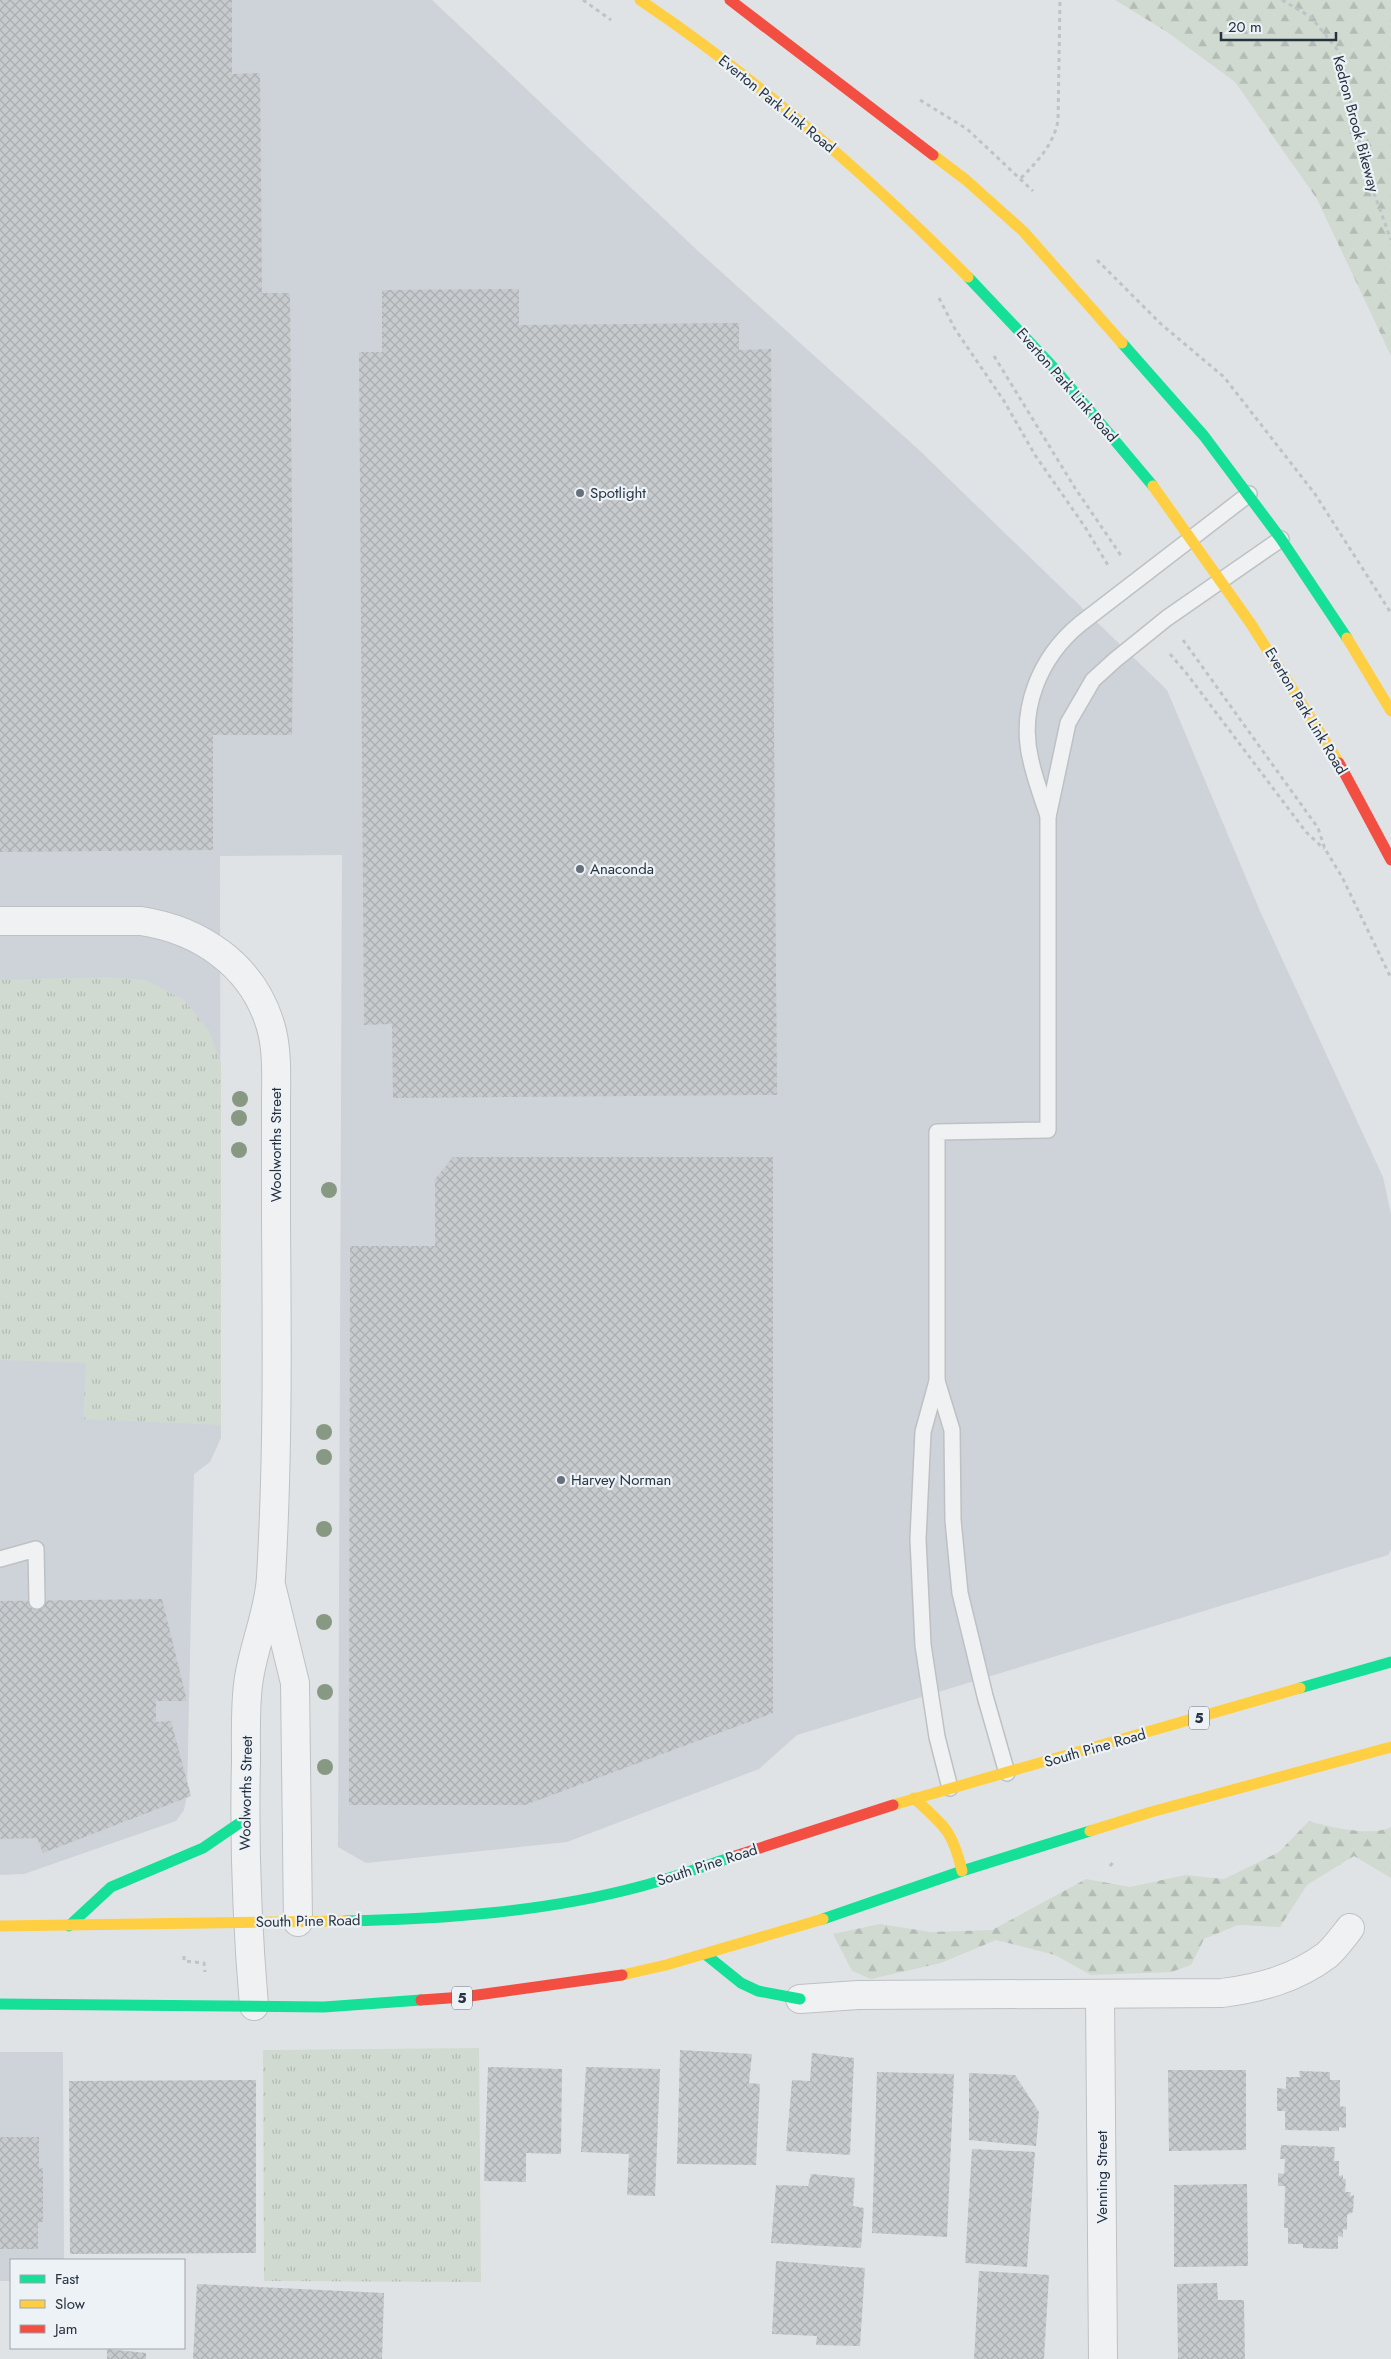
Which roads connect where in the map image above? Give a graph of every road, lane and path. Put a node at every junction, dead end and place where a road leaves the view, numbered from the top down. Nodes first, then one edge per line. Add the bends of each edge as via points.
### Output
1 (583, 0) edge
2 (640, 0) edge
3 (730, 0) edge
4 (1060, 0) edge
5 (1282, 0) edge
6 (615, 23) dead end
7 (1021, 178) dead end
8 (1391, 240) edge
9 (944, 299) dead end
10 (990, 350) dead end
11 (1249, 494) junction
12 (1192, 538) junction
13 (1281, 538) junction
14 (1122, 557) dead end
15 (1112, 571) dead end
16 (1221, 582) junction
17 (1170, 654) dead end
18 (1194, 655) dead end
19 (1391, 712) edge
20 (1048, 817) junction
21 (1325, 849) junction
22 (1391, 860) edge
23 (0, 921) edge
24 (1391, 978) edge
25 (937, 1381) junction
26 (0, 1559) edge
27 (271, 1582) junction
28 (37, 1601) dead end
29 (1391, 1662) edge
30 (1391, 1746) edge
31 (1007, 1773) junction
32 (950, 1788) junction
33 (914, 1798) junction
34 (244, 1820) junction
35 (962, 1871) junction
36 (247, 1922) junction
37 (298, 1922) junction
38 (0, 1926) edge
39 (69, 1926) junction
40 (1350, 1928) dead end
41 (184, 1953) dead end
42 (705, 1954) junction
43 (205, 1978) dead end
44 (1100, 1995) junction
45 (800, 1999) joint
46 (0, 2004) edge
47 (254, 2006) junction
48 (1103, 2359) edge

1 - 6 path
2 - 12 main road, Everton Park Link Road via 755,82 941,248 1045,357 1148,479
3 - 11 main road via 966,180 1023,231 1204,436
4 - 7 path via 1058,121 1048,148
5 - 8 path, Kedron Brook Bikeway via 1311,17 1340,53 1366,170
9 - 15 path via 936,293 955,330
10 - 14 path via 1075,488
11 - 12 lane
11 - 13 main road
12 - 16 main road, Everton Park Link Road
12 - 20 lane via 1063,638 1040,674 1031,694 1028,738 1030,760
13 - 16 lane
13 - 19 main road via 1353,647
16 - 20 lane via 1167,618 1093,680 1068,723
16 - 22 main road, Everton Park Link Road via 1287,677
17 - 21 path via 1306,832
18 - 21 path via 1318,828
20 - 25 lane via 1048,1130 937,1132
21 - 24 path
23 - 27 street, Woolworths Street via 141,921 185,932 204,942 240,970 257,995 271,1025 276,1066 276,1260
25 - 31 lane via 952,1430 953,1520 960,1593
25 - 32 lane via 922,1432 918,1539 923,1645 937,1737
26 - 28 lane via 36,1548
27 - 34 street, Woolworths Street via 248,1685
27 - 37 street, Woolworths Street via 295,1683
29 - 31 main road, South Pine Road / 5
30 - 35 main road, 5 via 1151,1812
31 - 32 main road, South Pine Road / 5
32 - 33 main road, South Pine Road / 5
33 - 35 main road via 947,1830 955,1843
33 - 37 main road, South Pine Road / 5 via 602,1897 467,1915
34 - 36 street, Woolworths Street
34 - 39 main road via 203,1848 111,1887
35 - 42 main road, 5 via 857,1908
36 - 37 main road, South Pine Road / 5
36 - 39 main road, South Pine Road / 5
36 - 47 street, Woolworths Street
38 - 39 main road, South Pine Road / 5
40 - 44 street via 1328,1954 1280,1981 1257,1988 1222,1993
41 - 43 path via 184,1961 204,1963
42 - 45 main road via 741,1983 758,1991
42 - 47 main road, 5 via 610,1978 463,1998 324,2007
44 - 45 street via 858,1995
44 - 48 street, Venning Street
46 - 47 main road, 5

